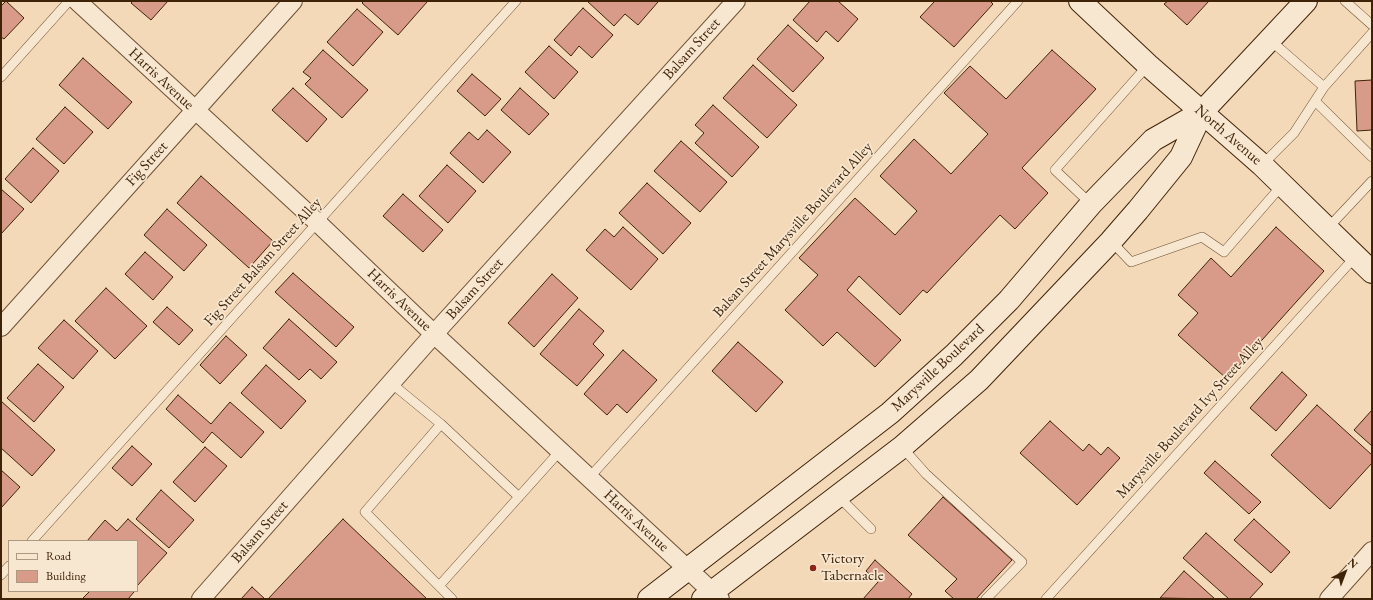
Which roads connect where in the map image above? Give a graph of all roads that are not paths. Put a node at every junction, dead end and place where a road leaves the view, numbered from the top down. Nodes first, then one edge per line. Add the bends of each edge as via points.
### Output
1 (69, 1) edge
2 (77, 1) edge
3 (293, 1) edge
4 (516, 1) edge
5 (736, 1) edge
6 (1018, 1) edge
7 (1080, 1) edge
8 (1306, 1) edge
9 (1345, 1) edge
10 (1372, 25) edge
11 (1372, 33) edge
12 (1270, 40) junction
13 (1148, 65) junction
14 (1, 77) edge
15 (1324, 87) junction
16 (1314, 101) junction
17 (196, 110) junction
18 (1202, 112) junction
19 (1372, 157) edge
20 (1262, 165) junction
21 (1372, 181) edge
22 (1283, 184) junction
23 (1091, 204) junction
24 (317, 222) junction
25 (1327, 229) junction
26 (1111, 242) junction
27 (1355, 257) junction
28 (1372, 272) edge
29 (1, 327) edge
30 (434, 334) junction
31 (391, 383) junction
32 (441, 424) junction
33 (902, 447) junction
34 (560, 451) junction
35 (589, 478) junction
36 (838, 496) junction
37 (519, 497) junction
38 (871, 529) dead end
39 (33, 540) edge
40 (1372, 552) edge
41 (8, 567) edge
42 (687, 568) junction
43 (1, 575) edge
44 (439, 586) junction
45 (712, 597) edge
46 (201, 599) edge
47 (452, 599) edge
48 (648, 599) edge
49 (986, 599) edge
50 (1046, 599) edge
51 (1329, 599) edge

1 - 14 lane
2 - 17 street, Harris Avenue
3 - 17 street, Fig Street
4 - 24 lane, Fig Street Balsam Street Alley
5 - 30 street, Balsam Street
6 - 35 lane, Balsan Street Marysville Boulevard Alley
7 - 13 main road, North Avenue
8 - 12 main road, Marysville Boulevard
9 - 10 lane
11 - 15 lane
12 - 15 lane
12 - 18 main road, Marysville Boulevard
13 - 18 main road, North Avenue
13 - 23 lane via 1055,170
15 - 16 lane
16 - 19 lane
16 - 20 lane via 1294,133
17 - 24 street, Harris Avenue
17 - 29 street, Fig Street
18 - 20 main road, North Avenue
18 - 23 main road, Marysville Boulevard via 1153,140
18 - 26 main road, Marysville Boulevard via 1181,157
20 - 22 main road, North Avenue
21 - 25 lane
22 - 25 main road, North Avenue
22 - 26 lane via 1224,252 1202,237 1131,262
23 - 42 main road, Marysville Boulevard via 1009,300 954,355 890,413
24 - 30 street, Harris Avenue
24 - 39 lane, Fig Street Balsam Street Alley
25 - 27 main road, North Avenue
26 - 33 main road, Marysville Boulevard via 979,380
27 - 28 main road, North Avenue
27 - 50 lane, Marysville Boulevard Ivy Street Alley
30 - 31 street, Balsam Street
30 - 34 street, Harris Avenue
31 - 32 lane
31 - 46 street, Balsam Street
32 - 37 lane
32 - 44 lane via 365,512
33 - 36 main road, Marysville Boulevard
33 - 49 lane via 926,474 1022,562
34 - 35 street, Harris Avenue
34 - 37 lane
35 - 42 street, Harris Avenue
36 - 38 lane
36 - 45 main road, Marysville Boulevard
37 - 44 lane
40 - 51 street
41 - 43 lane
42 - 45 street, Harris Avenue
42 - 48 main road, Marysville Boulevard
44 - 47 lane

